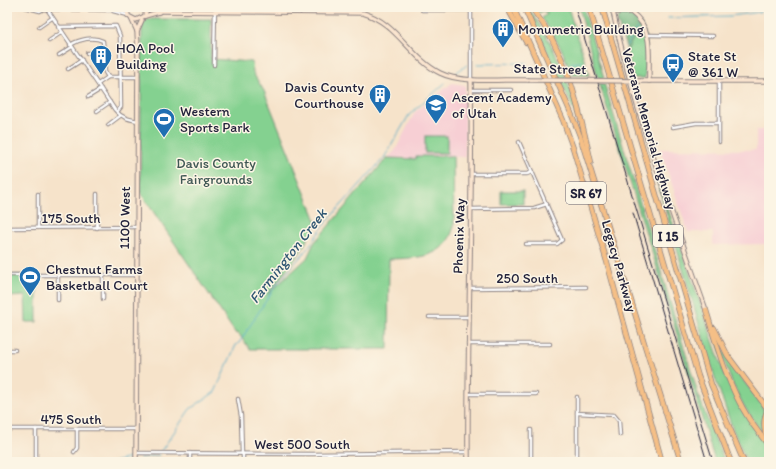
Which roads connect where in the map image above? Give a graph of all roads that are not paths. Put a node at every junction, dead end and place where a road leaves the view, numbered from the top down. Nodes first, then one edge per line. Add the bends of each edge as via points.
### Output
1 (25, 7) edge
2 (37, 7) edge
3 (126, 7) edge
4 (146, 7) edge
5 (149, 7) edge
6 (215, 7) edge
7 (250, 7) edge
8 (327, 7) edge
9 (507, 7) edge
10 (513, 7) edge
11 (524, 7) edge
12 (531, 7) edge
13 (589, 7) edge
14 (602, 7) edge
15 (45, 9) junction
16 (612, 9) edge
17 (110, 10) junction
18 (422, 10) dead end
19 (161, 11) junction
20 (215, 12) junction
21 (250, 12) junction
22 (327, 12) junction
23 (128, 15) junction
24 (144, 17) junction
25 (52, 18) junction
26 (131, 18) junction
27 (58, 26) junction
28 (39, 27) dead end
29 (137, 31) junction
30 (62, 32) junction
31 (648, 35) junction
32 (713, 36) dead end
33 (49, 41) dead end
34 (71, 46) junction
35 (87, 53) dead end
36 (105, 53) junction
37 (59, 55) dead end
38 (82, 60) junction
39 (214, 65) dead end
40 (68, 69) dead end
41 (120, 76) junction
42 (108, 77) junction
43 (137, 77) junction
44 (471, 79) junction
45 (545, 79) junction
46 (649, 81) junction
47 (719, 81) junction
48 (769, 81) edge
49 (98, 84) junction
50 (101, 88) junction
51 (471, 90) junction
52 (511, 90) dead end
53 (88, 97) dead end
54 (110, 102) junction
55 (97, 112) dead end
56 (117, 112) junction
57 (120, 116) junction
58 (138, 121) junction
59 (719, 123) junction
60 (108, 125) dead end
61 (673, 127) dead end
62 (519, 142) dead end
63 (719, 142) dead end
64 (532, 172) junction
65 (471, 174) junction
66 (597, 189) junction
67 (38, 194) dead end
68 (97, 194) dead end
69 (547, 204) junction
70 (471, 209) junction
71 (7, 228) edge
72 (38, 228) junction
73 (97, 228) junction
74 (136, 228) junction
75 (526, 244) dead end
76 (7, 275) edge
77 (58, 275) junction
78 (103, 275) junction
79 (136, 275) junction
80 (586, 287) dead end
81 (468, 288) junction
82 (103, 299) dead end
83 (58, 300) dead end
84 (706, 310) junction
85 (429, 317) dead end
86 (468, 317) junction
87 (468, 344) junction
88 (550, 344) dead end
89 (7, 350) edge
90 (15, 350) dead end
91 (468, 394) junction
92 (536, 394) dead end
93 (577, 397) dead end
94 (238, 399) dead end
95 (766, 405) edge
96 (769, 411) edge
97 (577, 413) junction
98 (7, 429) edge
99 (36, 429) junction
100 (77, 429) junction
101 (135, 429) junction
102 (531, 430) dead end
103 (620, 435) dead end
104 (769, 445) edge
105 (74, 452) dead end
106 (468, 452) junction
107 (136, 453) junction
108 (190, 453) junction
109 (242, 454) junction
110 (36, 462) edge
111 (136, 462) edge
112 (190, 462) edge
113 (243, 462) edge
114 (468, 462) edge
115 (531, 462) edge
116 (577, 462) edge
117 (662, 462) edge
118 (681, 462) edge
119 (731, 462) edge
120 (744, 462) edge

1 - 15 street via 40,11
2 - 15 street
3 - 17 street
3 - 23 street
4 - 24 street, 1100 West
5 - 19 street
6 - 20 street
7 - 21 street
8 - 22 street
9 - 45 highway
10 - 45 highway
11 - 66 highway via 572,113
12 - 66 highway via 560,55 570,78
13 - 119 highway, Veterans Memorial Highway / I 15 via 698,376
14 - 120 highway, Veterans Memorial Highway / I 15 via 711,384
15 - 17 street
15 - 25 street
16 - 31 street via 632,13 643,22
16 - 84 street via 649,142
17 - 23 street
18 - 44 street, Phoenix Way via 470,10
19 - 20 street, State Street
19 - 24 street
20 - 21 street, State Street
20 - 39 street
21 - 22 street, State Street
22 - 44 street, State Street via 353,12 382,21 434,70 449,76
23 - 26 street
24 - 26 street via 138,20
24 - 29 street, 1100 West
25 - 27 street
25 - 28 street
26 - 29 street, 1100 West
27 - 30 street
27 - 41 street via 116,26 120,36
29 - 43 street, 1100 West
30 - 33 street
30 - 34 street
31 - 32 street
31 - 46 street
34 - 36 street via 78,40 102,40
34 - 37 street
34 - 38 street
35 - 36 street
36 - 42 street via 105,72
38 - 40 street
38 - 49 street
41 - 42 street
41 - 43 street
41 - 56 street via 121,107
42 - 49 street
43 - 58 street, 1100 West
44 - 46 street, State Street, bridge
44 - 51 street, Phoenix Way
45 - 117 highway, Legacy Parkway / SR 67 via 573,148
46 - 47 street, State Street
47 - 48 street, State Street
47 - 59 street
49 - 50 street
50 - 53 street
50 - 54 street
51 - 52 street
51 - 65 street, Phoenix Way
54 - 55 street
54 - 56 street
56 - 57 street
57 - 58 street
57 - 60 street
58 - 74 street, 1100 West
59 - 61 street
59 - 63 street
62 - 64 street
64 - 65 street
64 - 69 street
65 - 70 street, Phoenix Way
66 - 118 highway, Legacy Parkway / SR 67
67 - 72 street
68 - 73 street
69 - 70 street via 534,208
69 - 75 street via 561,236 561,243
70 - 81 street, Phoenix Way
71 - 72 street, 175 South
72 - 73 street, 175 South
73 - 74 street, 175 South
74 - 79 street, 1100 West
76 - 77 street
77 - 78 street
77 - 83 street
78 - 79 street
78 - 82 street
79 - 101 street, 1100 West
80 - 81 street, 250 South
81 - 86 street, Phoenix Way
84 - 95 highway via 728,356
84 - 104 highway via 735,392 749,419
85 - 86 street
86 - 87 street, Phoenix Way
87 - 88 street
87 - 91 street, Phoenix Way
89 - 90 street
91 - 92 street
91 - 106 street, Phoenix Way
93 - 97 street
94 - 109 street
95 - 96 highway, bridge
95 - 104 highway via 764,426
97 - 103 street via 614,415 619,421
97 - 116 street
98 - 99 street, 475 South
99 - 100 street, 475 South
99 - 110 street
100 - 101 street, 475 South
100 - 105 street via 77,448
101 - 107 street, 1100 West
102 - 115 street
106 - 109 street, West 500 South
106 - 114 street, Phoenix Way
107 - 108 street, West 500 South
107 - 111 street, 1100 West
108 - 109 street, West 500 South
108 - 112 street
109 - 113 street

